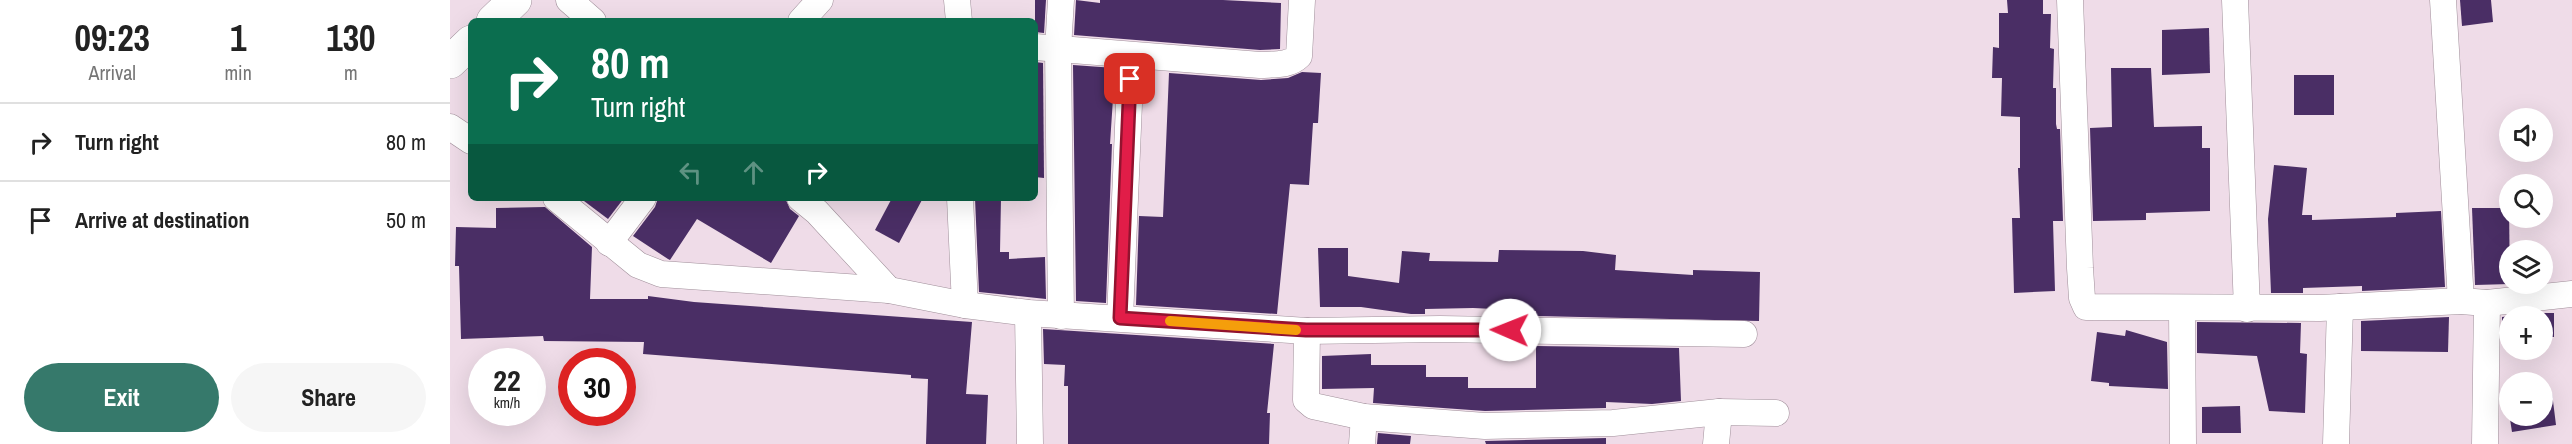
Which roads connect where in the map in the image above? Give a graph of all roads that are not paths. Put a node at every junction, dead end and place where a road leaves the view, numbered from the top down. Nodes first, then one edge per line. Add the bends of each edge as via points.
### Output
1 (515, 0) edge
2 (569, 0) edge
3 (820, 0) edge
4 (957, 0) edge
5 (1061, 0) edge
6 (1302, 0) edge
7 (2070, 0) edge
8 (2235, 0) edge
9 (2443, 0) edge
10 (496, 18) edge
11 (590, 18) edge
12 (804, 18) edge
13 (959, 18) edge
14 (468, 45) edge
15 (1047, 48) edge
16 (1131, 56) junction
17 (450, 62) edge
18 (450, 127) edge
19 (468, 139) edge
20 (560, 201) edge
21 (641, 201) edge
22 (804, 201) edge
23 (960, 201) edge
24 (609, 243) junction
25 (889, 290) junction
26 (2572, 294) edge
27 (2461, 301) junction
28 (2487, 303) junction
29 (965, 305) junction
30 (2340, 307) junction
31 (2182, 308) junction
32 (2247, 309) junction
33 (1028, 313) junction
34 (1061, 316) junction
35 (1120, 318) junction
36 (1306, 330) junction
37 (1744, 334) dead end
38 (1719, 412) junction
39 (1776, 413) dead end
40 (1364, 417) junction
41 (1613, 434) edge
42 (1485, 435) edge
43 (1030, 444) edge
44 (1362, 444) edge
45 (1716, 444) edge
46 (2183, 444) edge
47 (2336, 444) edge
48 (2485, 444) edge

1 - 10 street
2 - 11 street
3 - 12 street
4 - 13 street
5 - 15 street
6 - 16 street via 1299,56 1293,61 1260,65
7 - 31 street via 2082,298 2086,307
8 - 32 street
9 - 27 street
14 - 17 street
15 - 16 street
15 - 34 street
16 - 35 street
18 - 19 street
20 - 24 street
21 - 24 street
22 - 25 street
23 - 29 street
24 - 25 street via 638,265 661,274
25 - 29 street
26 - 28 street
27 - 28 street
27 - 30 street
28 - 48 street
29 - 33 street
30 - 32 street
30 - 47 street
31 - 32 street
31 - 46 street
33 - 34 street
33 - 43 street
34 - 35 street
35 - 36 street
36 - 37 street
36 - 40 street via 1306,400 1312,406
38 - 39 street
38 - 41 street
38 - 45 street
40 - 42 street
40 - 44 street
41 - 42 street

